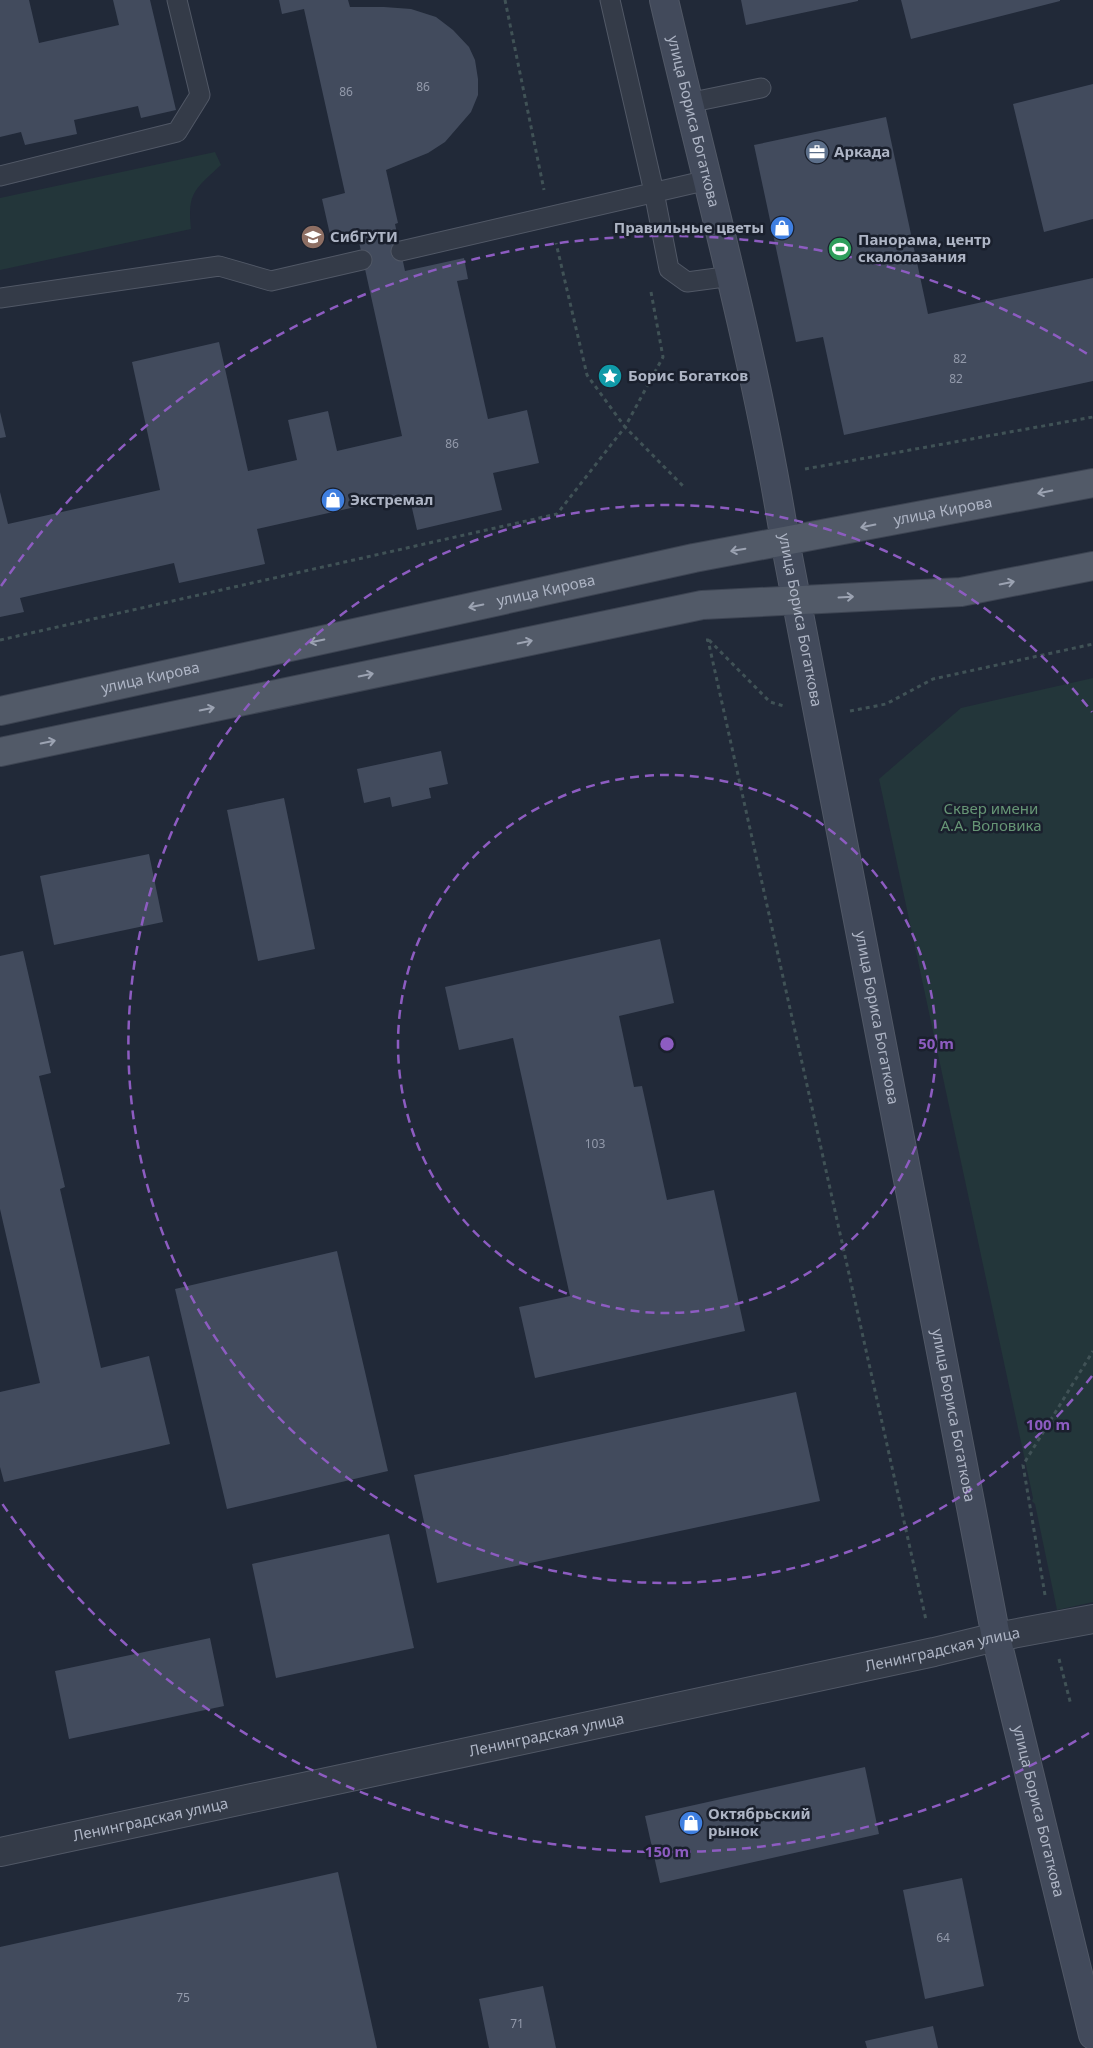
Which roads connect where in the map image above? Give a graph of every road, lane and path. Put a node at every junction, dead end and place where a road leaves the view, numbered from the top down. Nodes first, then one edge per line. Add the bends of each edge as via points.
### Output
1 (177, 0) edge
2 (610, 0) edge
3 (664, 0) edge
4 (761, 88) dead end
5 (688, 104) junction
6 (0, 176) edge
7 (708, 180) junction
8 (654, 192) junction
9 (401, 251) dead end
10 (362, 260) dead end
11 (732, 276) junction
12 (0, 298) edge
13 (663, 357) dead end
14 (587, 375) dead end
15 (1093, 417) edge
16 (625, 427) junction
17 (805, 470) dead end
18 (1093, 483) edge
19 (683, 486) dead end
20 (786, 541) junction
21 (1093, 566) edge
22 (797, 599) junction
23 (0, 640) edge
24 (708, 640) junction
25 (699, 642) dead end
26 (1093, 644) edge
27 (0, 711) edge
28 (820, 717) junction
29 (0, 752) edge
30 (1093, 1352) edge
31 (1093, 1619) edge
32 (1051, 1628) junction
33 (996, 1637) junction
34 (934, 1652) junction
35 (1071, 1705) dead end
36 (0, 1852) edge
37 (1093, 2035) edge

1 - 6 lane via 200,95 177,132
2 - 8 lane
3 - 5 main road, улица Бориса Богаткова
4 - 5 lane
5 - 7 main road, улица Бориса Богаткова
7 - 8 lane
7 - 11 main road, улица Бориса Богаткова
8 - 9 lane
8 - 11 lane via 670,268 687,282
10 - 12 lane via 271,281 219,266
11 - 20 main road, улица Бориса Богаткова
13 - 16 path
14 - 16 path
15 - 17 path
16 - 19 path
16 - 23 path via 557,514
18 -> 20 main road, улица Кирова
20 - 22 main road, улица Бориса Богаткова
20 -> 27 main road, улица Кирова via 694,558
22 -> 21 main road via 961,592
22 - 28 main road, улица Бориса Богаткова
29 -> 22 main road via 702,605
24 - 25 path
24 - 28 path via 770,702
24 - 34 path
26 - 28 path via 933,679 886,704
28 - 33 main road, улица Бориса Богаткова
30 - 32 path via 1023,1465
31 - 32 street, Ленинградская улица
32 - 33 street, Ленинградская улица
32 - 35 path
33 - 34 street, Ленинградская улица
33 - 37 main road, улица Бориса Богаткова
34 - 36 street, Ленинградская улица

